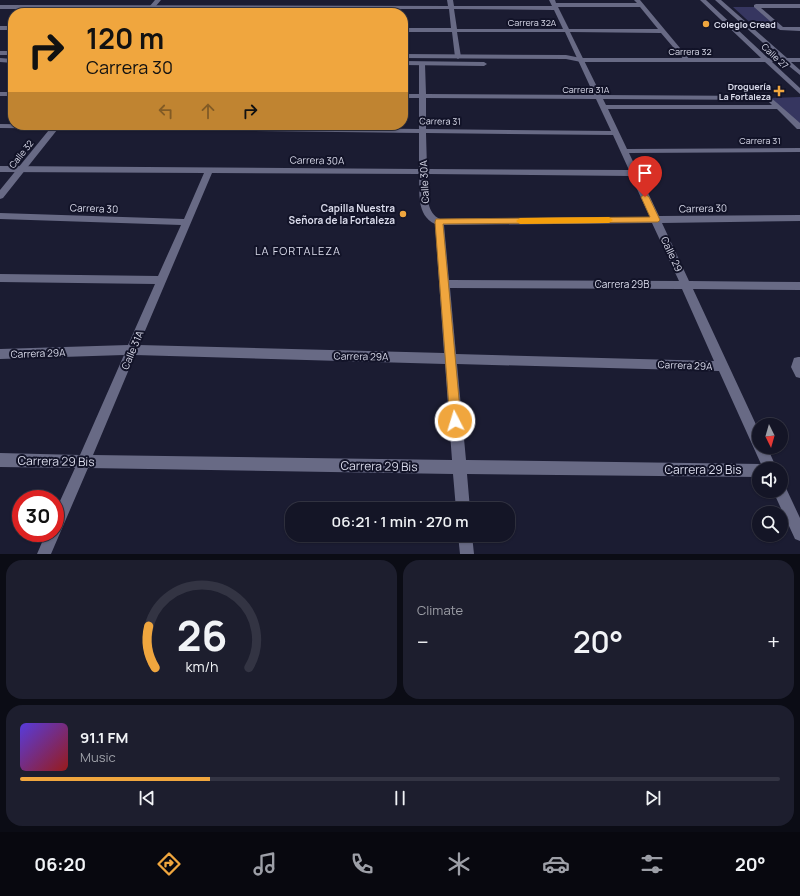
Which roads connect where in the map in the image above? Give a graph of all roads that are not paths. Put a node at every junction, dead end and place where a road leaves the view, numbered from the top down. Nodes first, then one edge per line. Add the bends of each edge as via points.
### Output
1 (21, 0) edge
2 (158, 0) edge
3 (450, 0) edge
4 (703, 0) edge
5 (718, 0) edge
6 (639, 2) edge
7 (554, 4) edge
8 (800, 6) edge
9 (0, 7) edge
10 (12, 7) junction
11 (152, 7) junction
12 (187, 8) edge
13 (451, 8) junction
14 (408, 9) edge
15 (800, 29) edge
16 (408, 30) edge
17 (454, 30) junction
18 (567, 31) junction
19 (662, 31) junction
20 (408, 56) edge
21 (458, 57) junction
22 (581, 60) junction
23 (687, 60) junction
24 (767, 60) junction
25 (786, 60) junction
26 (800, 60) edge
27 (408, 64) edge
28 (422, 64) junction
29 (800, 73) edge
30 (800, 92) edge
31 (408, 96) edge
32 (421, 96) junction
33 (599, 98) junction
34 (603, 107) junction
35 (779, 107) junction
36 (800, 127) edge
37 (53, 130) edge
38 (349, 130) edge
39 (422, 131) junction
40 (616, 133) junction
41 (800, 150) edge
42 (624, 151) junction
43 (0, 169) edge
44 (22, 169) junction
45 (209, 170) junction
46 (423, 172) junction
47 (634, 173) junction
48 (0, 196) edge
49 (0, 216) edge
50 (800, 218) edge
51 (656, 220) junction
52 (187, 222) junction
53 (439, 222) junction
54 (0, 278) edge
55 (162, 280) junction
56 (444, 284) junction
57 (685, 284) junction
58 (800, 286) edge
59 (132, 350) junction
60 (0, 354) edge
61 (450, 358) junction
62 (723, 366) junction
63 (752, 429) edge
64 (0, 460) edge
65 (84, 461) junction
66 (459, 468) junction
67 (752, 470) edge
68 (783, 498) edge
69 (462, 502) edge
70 (64, 508) edge
71 (800, 534) edge
72 (49, 542) edge
73 (466, 542) edge
74 (44, 554) edge
75 (467, 554) edge

1 - 10 street
2 - 11 street
3 - 13 street
4 - 24 street, Calle 27
5 - 25 street, Calle 27
6 - 7 street
6 - 19 street
7 - 13 street
7 - 18 street, Calle 29
8 - 15 street via 756,6 782,29
9 - 10 street
10 - 11 street
11 - 12 street
13 - 14 street
13 - 17 street
16 - 17 street, Carrera 32A
17 - 18 street, Carrera 32A
17 - 21 street
18 - 19 street, Carrera 32A
18 - 22 street, Calle 29
19 - 23 street
20 - 21 street, Carrera 32
21 - 22 street, Carrera 32 via 566,57
22 - 23 street, Carrera 32
22 - 28 street, Carrera 32 via 569,64
22 - 33 street, Calle 29
23 - 24 street, Carrera 32
24 - 25 street, Carrera 32
24 - 30 street, Calle 27
25 - 26 street, Carrera 32
25 - 29 street, Calle 27
27 - 28 street, Carrera 32
28 - 32 street, Calle 30A
31 - 32 street, Carrera 31A
32 - 33 street, Carrera 31A
32 - 39 street, Calle 30A
33 - 34 street, Calle 29
33 - 35 street, Carrera 31A via 769,98
34 - 35 street, Carrera 31A
34 - 40 street, Calle 29
35 - 36 street
37 - 44 street, Calle 32
38 - 39 street, Carrera 31
39 - 40 street, Carrera 31
39 - 46 street, Calle 30A
40 - 42 street, Calle 29
41 - 42 street, Carrera 31
42 - 47 street, Calle 29
43 - 44 street, Carrera 30A
44 - 45 street, Carrera 30A
44 - 48 street, Calle 32
45 - 46 street, Carrera 30A
45 - 52 street, Calle 31A
46 - 47 street, Carrera 30A
46 - 53 street, Calle 30A via 425,209 430,218
47 - 51 street, Calle 29
49 - 52 street, Carrera 30
50 - 51 street, Carrera 30
51 - 53 street, Carrera 30
51 - 57 street, Calle 29
52 - 55 street, Calle 31A
53 - 56 street
54 - 55 street
55 - 59 street, Calle 31A
56 - 57 street, Carrera 29B
56 - 61 street
57 - 58 street, Carrera 29B
57 - 62 street, Calle 29
59 - 60 street, Carrera 29A
59 - 61 street, Carrera 29A
59 - 65 street, Calle 31A
61 - 62 street, Carrera 29A
61 - 66 street
62 - 63 street, Calle 29
64 - 65 street, Carrera 29 Bis
65 - 66 street, Carrera 29 Bis
65 - 70 street, Calle 31A
66 - 67 street, Carrera 29 Bis
66 - 69 street
68 - 71 street
72 - 74 street
73 - 75 street

